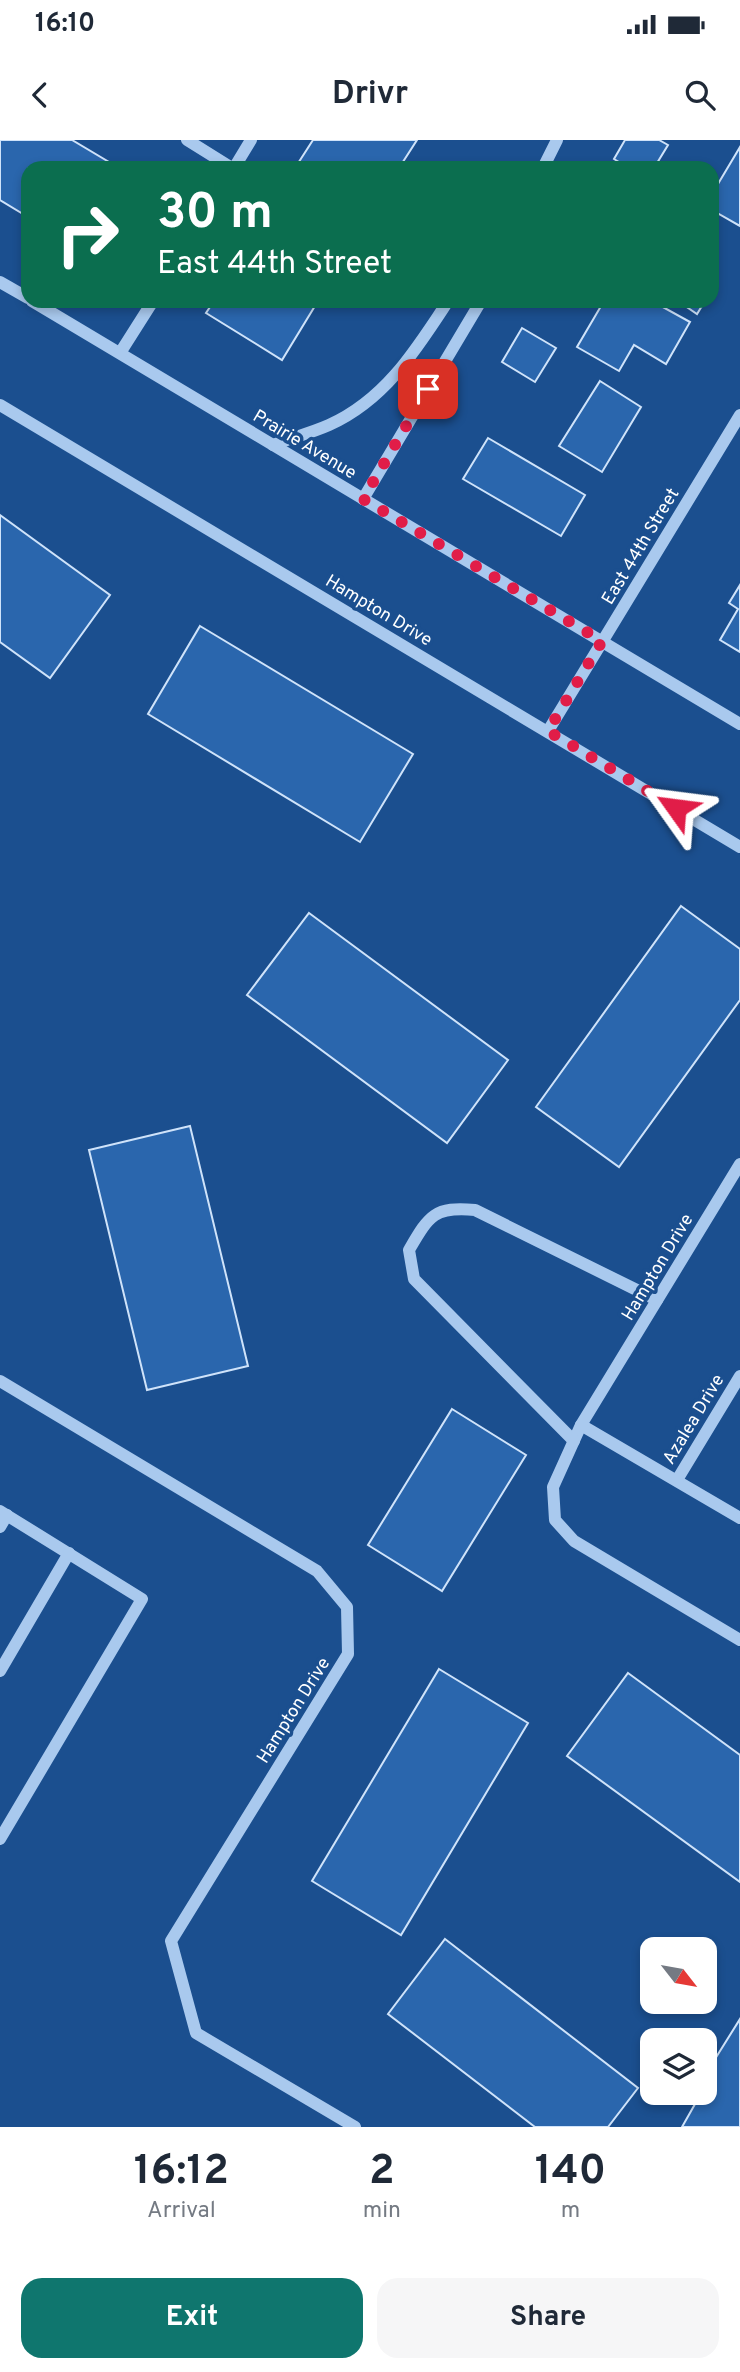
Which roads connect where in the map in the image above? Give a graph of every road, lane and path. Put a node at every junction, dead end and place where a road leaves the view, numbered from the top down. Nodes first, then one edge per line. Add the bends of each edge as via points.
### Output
1 (187, 140) edge
2 (250, 140) edge
3 (557, 140) edge
4 (222, 161) edge
5 (237, 161) edge
6 (546, 161) edge
7 (0, 282) edge
8 (21, 294) edge
9 (45, 308) edge
10 (149, 308) edge
11 (443, 308) edge
12 (477, 308) edge
13 (120, 353) junction
14 (0, 405) edge
15 (740, 415) edge
16 (273, 445) junction
17 (363, 499) junction
18 (602, 641) junction
19 (740, 724) edge
20 (548, 731) junction
21 (740, 847) edge
22 (740, 1164) edge
23 (657, 1300) junction
24 (740, 1376) edge
25 (0, 1381) edge
26 (581, 1425) junction
27 (574, 1441) junction
28 (677, 1480) junction
29 (4, 1513) edge
30 (740, 1518) edge
31 (0, 1527) edge
32 (69, 1553) junction
33 (740, 1640) edge
34 (0, 1671) edge
35 (1, 1834) edge
36 (355, 2127) edge

1 - 4 street
2 - 5 street
3 - 6 street
7 - 8 street
9 - 13 street, Prairie Avenue
10 - 13 street
11 - 16 street via 396,376 364,404 330,425
12 - 17 street
13 - 16 street, Prairie Avenue
14 - 20 street, Hampton Drive
15 - 18 street, East 44th Street
16 - 17 street, Prairie Avenue
17 - 18 street, Prairie Avenue
18 - 19 street, Prairie Avenue
18 - 20 street, East 44th Street
20 - 21 street, Hampton Drive
22 - 23 street, Hampton Drive
23 - 26 street, Hampton Drive
23 - 27 street via 475,1210 451,1208 426,1221 409,1250 414,1279
24 - 28 street, Azalea Drive
25 - 36 street, Hampton Drive via 317,1571 347,1607 348,1654 171,1941 196,2034
26 - 27 street, Hampton Drive
26 - 28 street
27 - 33 street, Hampton Drive via 553,1487 555,1520 574,1541
28 - 30 street
29 - 31 street
29 - 32 street
32 - 34 street
32 - 35 street via 142,1598

